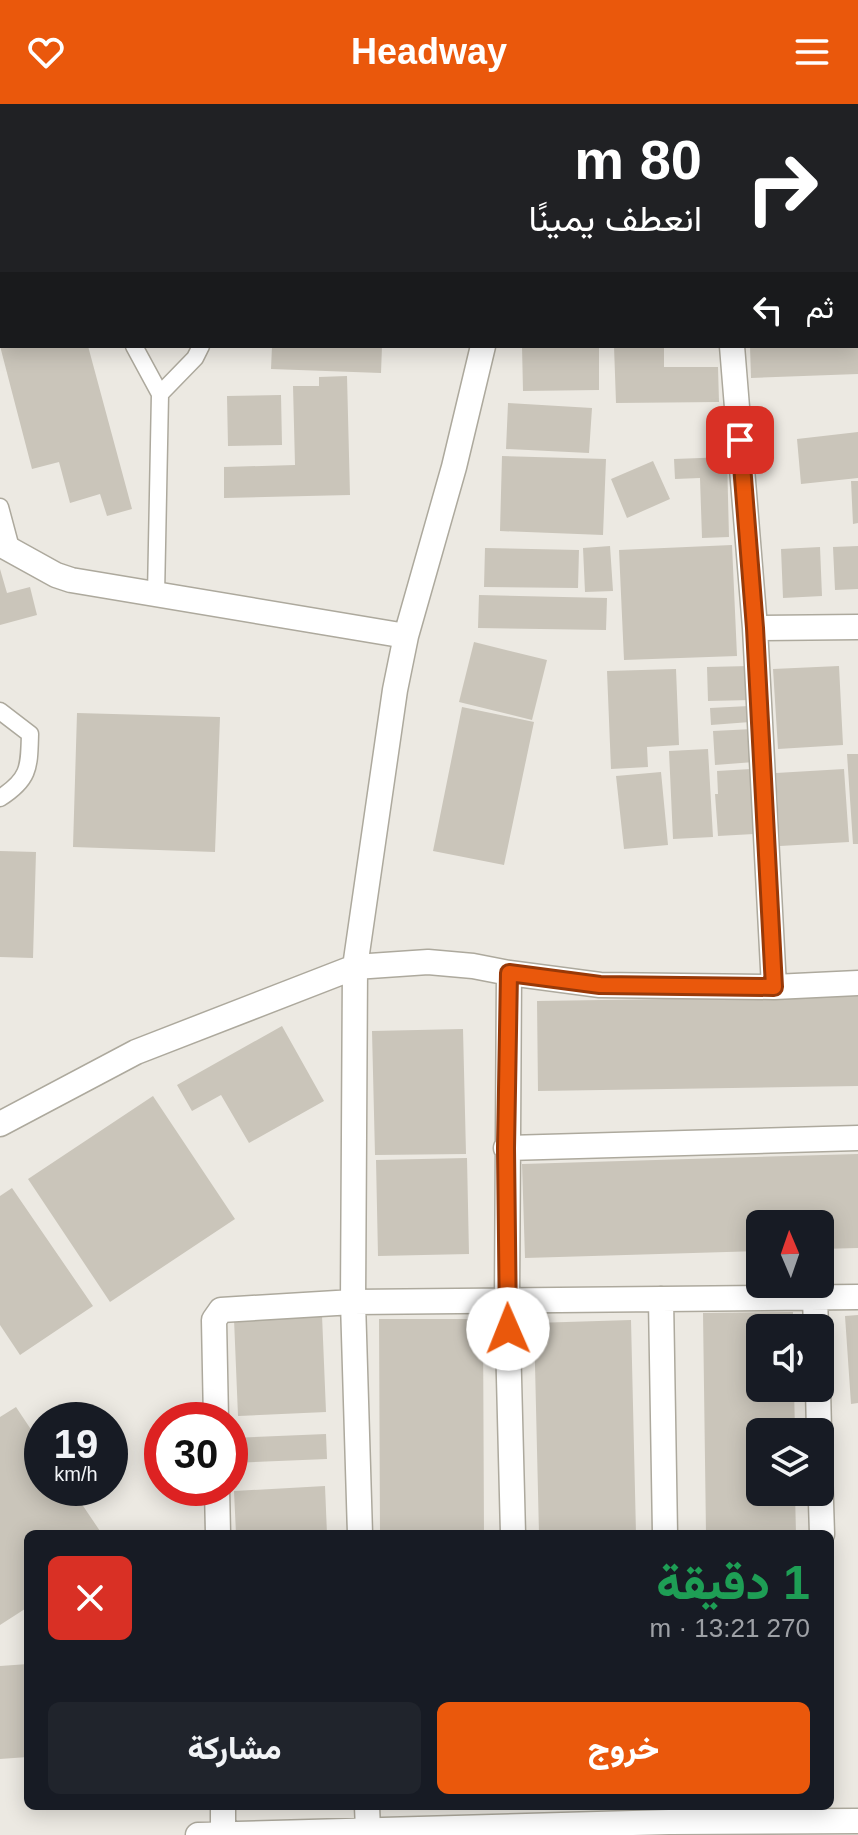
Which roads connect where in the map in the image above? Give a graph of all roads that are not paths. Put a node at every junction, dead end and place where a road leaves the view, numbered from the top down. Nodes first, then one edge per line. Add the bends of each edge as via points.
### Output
1 (135, 348) edge
2 (200, 348) edge
3 (483, 348) edge
4 (732, 348) edge
5 (160, 394) junction
6 (0, 507) edge
7 (6, 546) edge
8 (156, 595) junction
9 (858, 627) edge
10 (755, 628) junction
11 (406, 636) junction
12 (0, 711) edge
13 (0, 798) edge
14 (355, 967) junction
15 (509, 973) junction
16 (858, 983) edge
17 (774, 987) junction
18 (0, 1124) edge
19 (858, 1138) edge
20 (506, 1148) junction
21 (858, 1297) edge
22 (815, 1298) joint
23 (834, 1298) edge
24 (661, 1299) junction
25 (507, 1300) junction
26 (353, 1302) junction
27 (816, 1314) edge
28 (216, 1402) edge
29 (217, 1506) edge
30 (821, 1506) edge
31 (218, 1530) edge
32 (360, 1530) edge
33 (513, 1530) edge
34 (665, 1530) edge
35 (822, 1530) edge
36 (223, 1810) edge
37 (830, 1810) edge
38 (669, 1814) edge
39 (520, 1817) edge
40 (368, 1818) edge
41 (858, 1821) edge
42 (223, 1832) junction
43 (428, 1833) edge
44 (198, 1835) edge

1 - 5 lane
2 - 5 lane
3 - 11 street
4 - 10 street
5 - 8 lane
6 - 7 lane
7 - 8 street via 56,575
8 - 11 street
9 - 10 street
10 - 17 street
11 - 14 street
12 - 13 lane via 30,734 29,764 18,787
14 - 15 street via 428,962
14 - 18 street via 136,1052
14 - 26 street
15 - 17 street via 600,985
15 - 20 street
16 - 17 street
19 - 20 street
20 - 25 street
21 - 23 street
22 - 24 street
22 - 27 street
24 - 25 street
24 - 34 street
25 - 26 street
25 - 33 street
26 - 28 street via 218,1311
26 - 32 street
29 - 31 street
30 - 35 street
36 - 42 street
37 - 38 street
37 - 41 street
38 - 39 street
39 - 43 street
40 - 42 street
40 - 43 street
42 - 44 street

